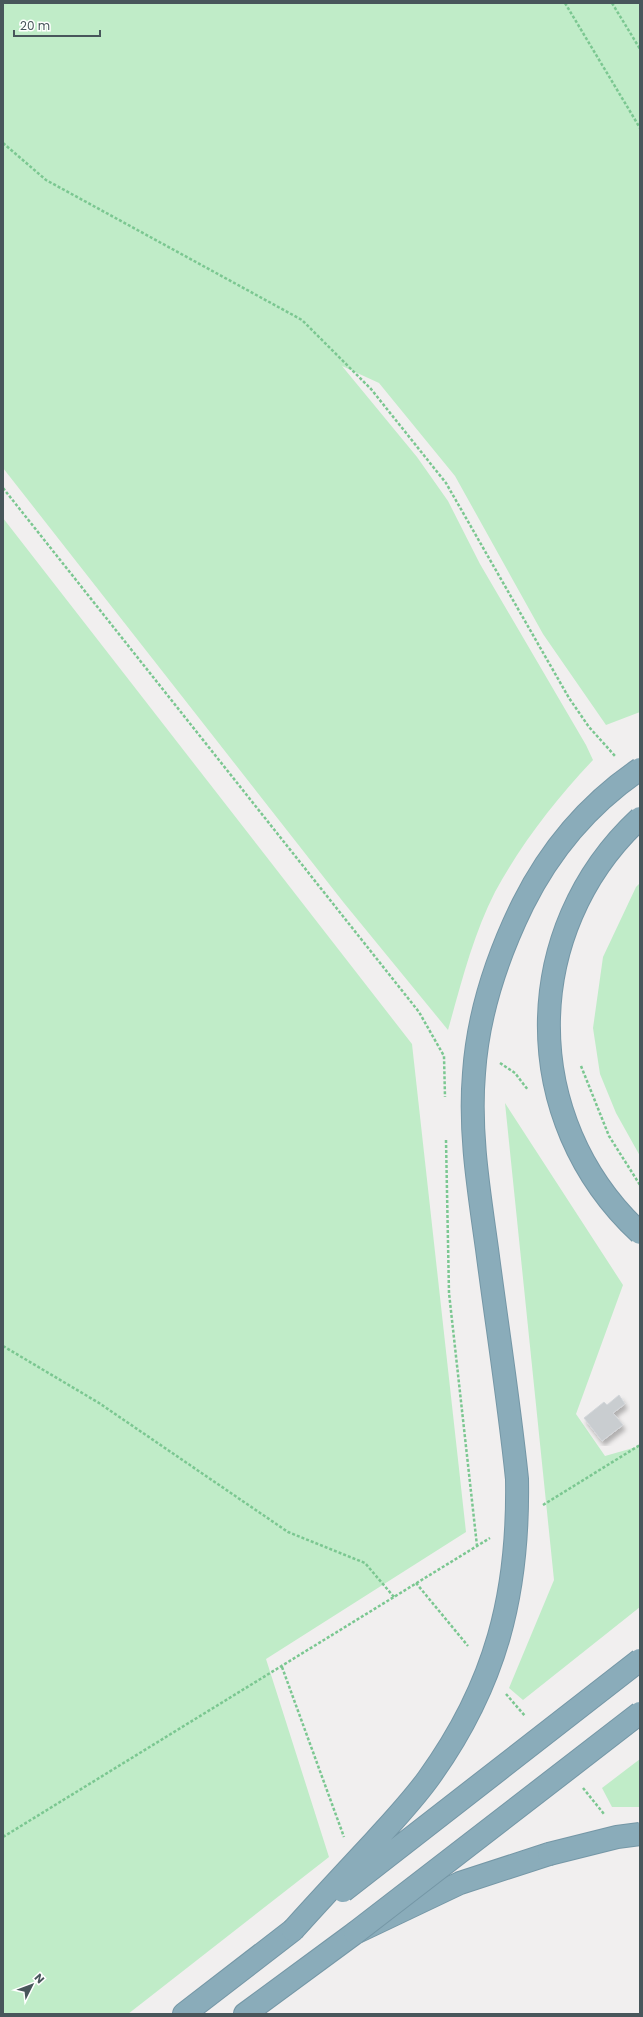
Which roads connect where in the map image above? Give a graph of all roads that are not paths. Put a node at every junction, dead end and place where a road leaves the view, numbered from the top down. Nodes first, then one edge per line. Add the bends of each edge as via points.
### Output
1 (640, 769) edge
2 (640, 818) edge
3 (640, 1233) edge
4 (640, 1660) edge
5 (640, 1713) edge
6 (640, 1834) edge
7 (293, 1930) junction
8 (355, 1933) junction
9 (184, 2014) edge
10 (245, 2014) edge

1 - 7 highway, bridge via 600,800 576,824 533,884 502,951 484,1009 478,1039 474,1073 473,1145 517,1479 515,1559 509,1599 499,1638 470,1712 428,1781
2 - 3 highway, bridge via 621,835 595,870 574,907 558,948 551,983 548,1033 553,1076 564,1118 581,1158 605,1195
4 - 7 highway, bridge
5 - 8 highway, bridge
6 - 8 highway, bridge via 617,1837 550,1854 460,1882
7 - 9 highway
8 - 10 highway

